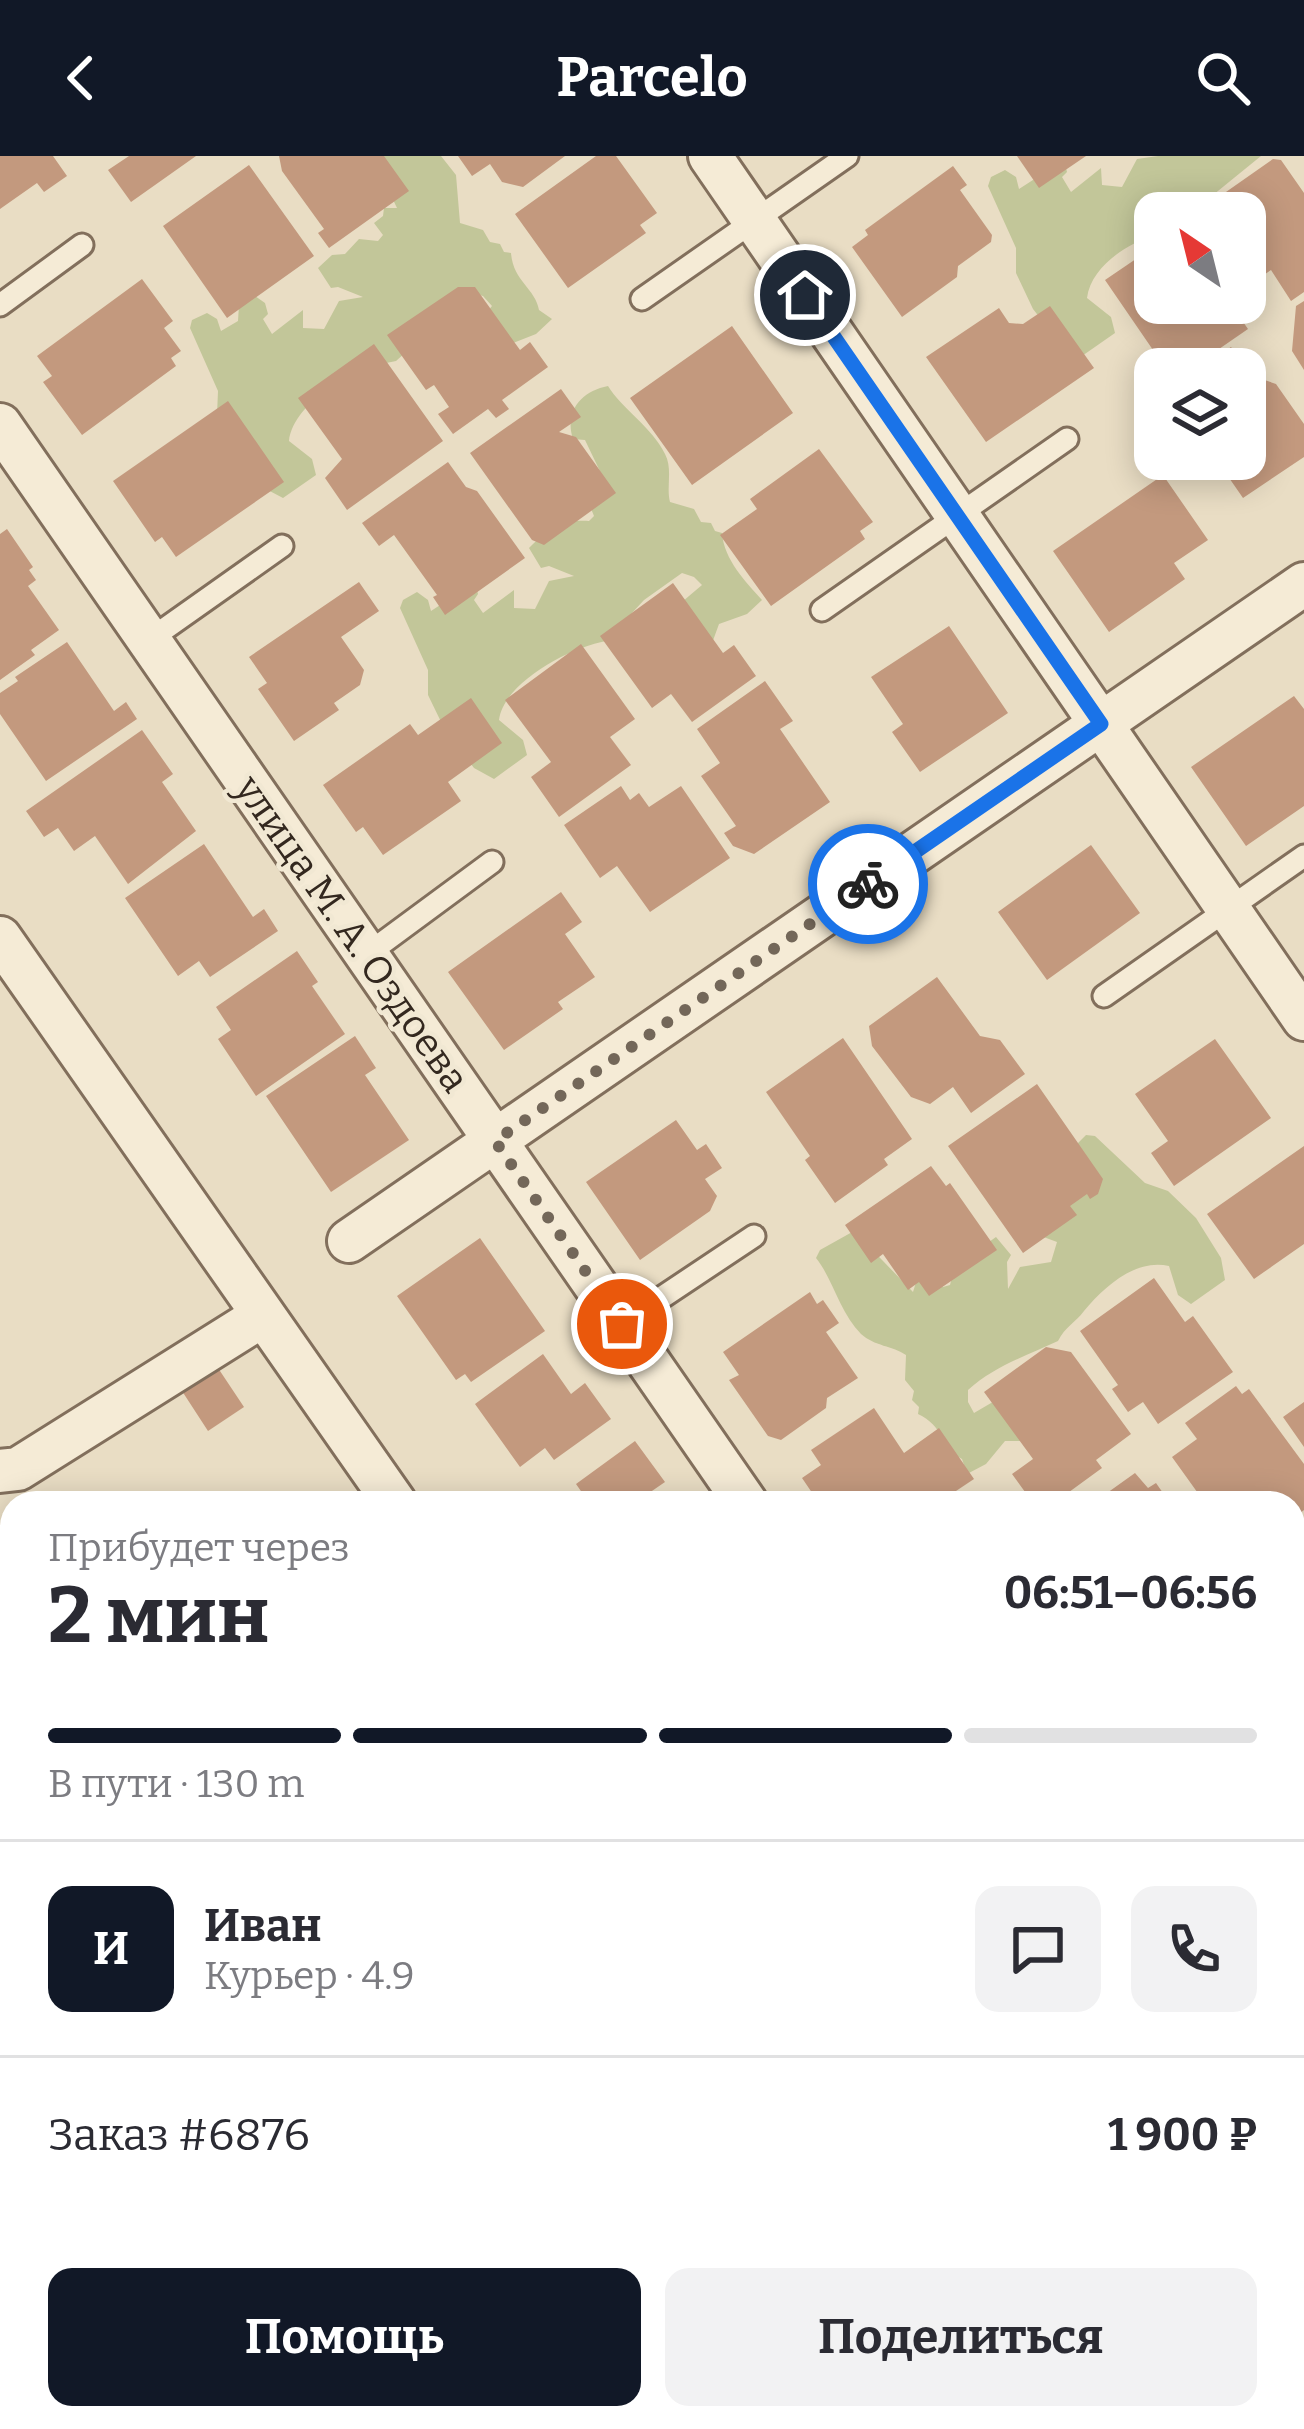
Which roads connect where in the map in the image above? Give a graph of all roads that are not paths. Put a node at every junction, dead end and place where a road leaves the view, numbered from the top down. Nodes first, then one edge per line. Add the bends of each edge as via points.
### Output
1 (710, 156) edge
2 (847, 156) edge
3 (754, 221) junction
4 (82, 245) dead end
5 (642, 299) dead end
6 (0, 305) edge
7 (0, 425) edge
8 (1067, 439) dead end
9 (957, 516) junction
10 (282, 547) dead end
11 (1304, 584) edge
12 (823, 610) dead end
13 (148, 640) junction
14 (1101, 724) junction
15 (1304, 856) edge
16 (492, 862) dead end
17 (1228, 909) junction
18 (0, 938) edge
19 (366, 955) junction
20 (1104, 996) dead end
21 (1304, 1019) edge
22 (495, 1141) junction
23 (754, 1236) dead end
24 (349, 1241) dead end
25 (262, 1316) junction
26 (622, 1324) junction
27 (0, 1471) edge
28 (386, 1491) edge
29 (738, 1491) edge

1 - 3 street
2 - 3 lane
3 - 5 lane
3 - 9 street
4 - 6 lane
7 - 13 street, улица М. А. Оздоева
8 - 9 lane
9 - 12 lane
9 - 14 street
10 - 13 lane
11 - 14 street
13 - 19 street, улица М. А. Оздоева
14 - 17 street
14 - 22 street
15 - 17 lane
16 - 19 lane
17 - 20 lane
17 - 21 street
18 - 25 street
19 - 22 street, улица М. А. Оздоева
22 - 24 street
22 - 26 street, улица М. А. Оздоева
23 - 26 lane
25 - 27 street via 18,1469
25 - 28 street
26 - 29 street, улица М. А. Оздоева

